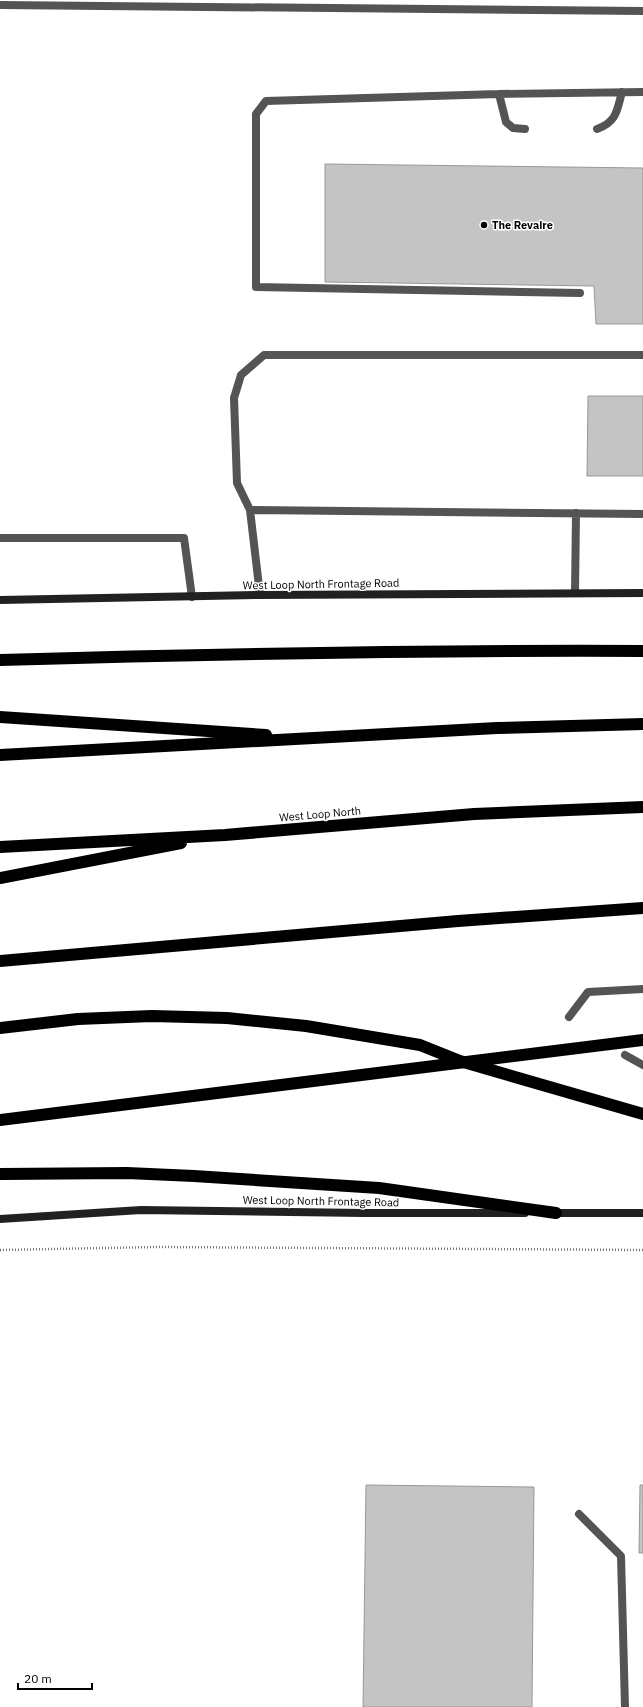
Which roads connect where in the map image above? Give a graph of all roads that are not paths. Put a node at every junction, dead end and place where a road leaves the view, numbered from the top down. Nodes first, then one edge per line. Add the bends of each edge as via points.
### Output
1 (274, 4) edge
2 (0, 5) edge
3 (643, 11) edge
4 (622, 92) junction
5 (643, 92) edge
6 (499, 94) junction
7 (525, 129) dead end
8 (598, 129) dead end
9 (580, 293) dead end
10 (643, 355) edge
11 (250, 510) junction
12 (576, 513) junction
13 (643, 514) edge
14 (0, 538) edge
15 (575, 593) junction
16 (643, 593) edge
17 (260, 595) junction
18 (192, 597) junction
19 (0, 600) edge
20 (643, 651) edge
21 (0, 660) edge
22 (0, 717) edge
23 (643, 724) edge
24 (326, 738) junction
25 (0, 755) edge
26 (643, 808) edge
27 (225, 835) junction
28 (0, 847) edge
29 (0, 878) edge
30 (643, 908) edge
31 (0, 961) edge
32 (643, 989) edge
33 (569, 1017) dead end
34 (0, 1028) edge
35 (643, 1040) edge
36 (625, 1055) dead end
37 (643, 1065) edge
38 (643, 1114) edge
39 (0, 1120) edge
40 (0, 1174) edge
41 (556, 1213) junction
42 (643, 1213) edge
43 (0, 1219) edge
44 (579, 1514) dead end
45 (625, 1707) edge

1 - 2 lane
1 - 3 lane
4 - 5 lane
4 - 6 lane
4 - 8 lane via 616,116 607,125
6 - 7 lane via 506,122 513,128
6 - 9 lane via 266,101 256,114 256,287
10 - 11 lane via 264,355 241,374 234,398 237,483
11 - 12 lane
11 - 17 lane
12 - 13 lane
12 - 15 lane
14 - 18 lane via 184,538
15 - 16 main road, West Loop North Frontage Road
15 - 17 main road, West Loop North Frontage Road
17 - 18 main road, West Loop North Frontage Road
18 - 19 main road, West Loop North Frontage Road
20 - 21 highway via 479,651
22 - 24 highway
23 - 24 highway via 497,728
24 - 25 highway
26 - 27 highway, West Loop North via 474,814
27 - 28 highway, West Loop North
27 - 29 highway
30 - 31 highway via 458,921
32 - 33 lane via 588,992
34 - 38 highway via 78,1019 152,1016 226,1018 306,1026 420,1046 460,1061
35 - 39 highway
36 - 37 lane
40 - 41 highway via 127,1173 364,1187
41 - 42 main road, West Loop North Frontage Road
41 - 43 main road, West Loop North Frontage Road via 141,1210
44 - 45 lane via 621,1556

